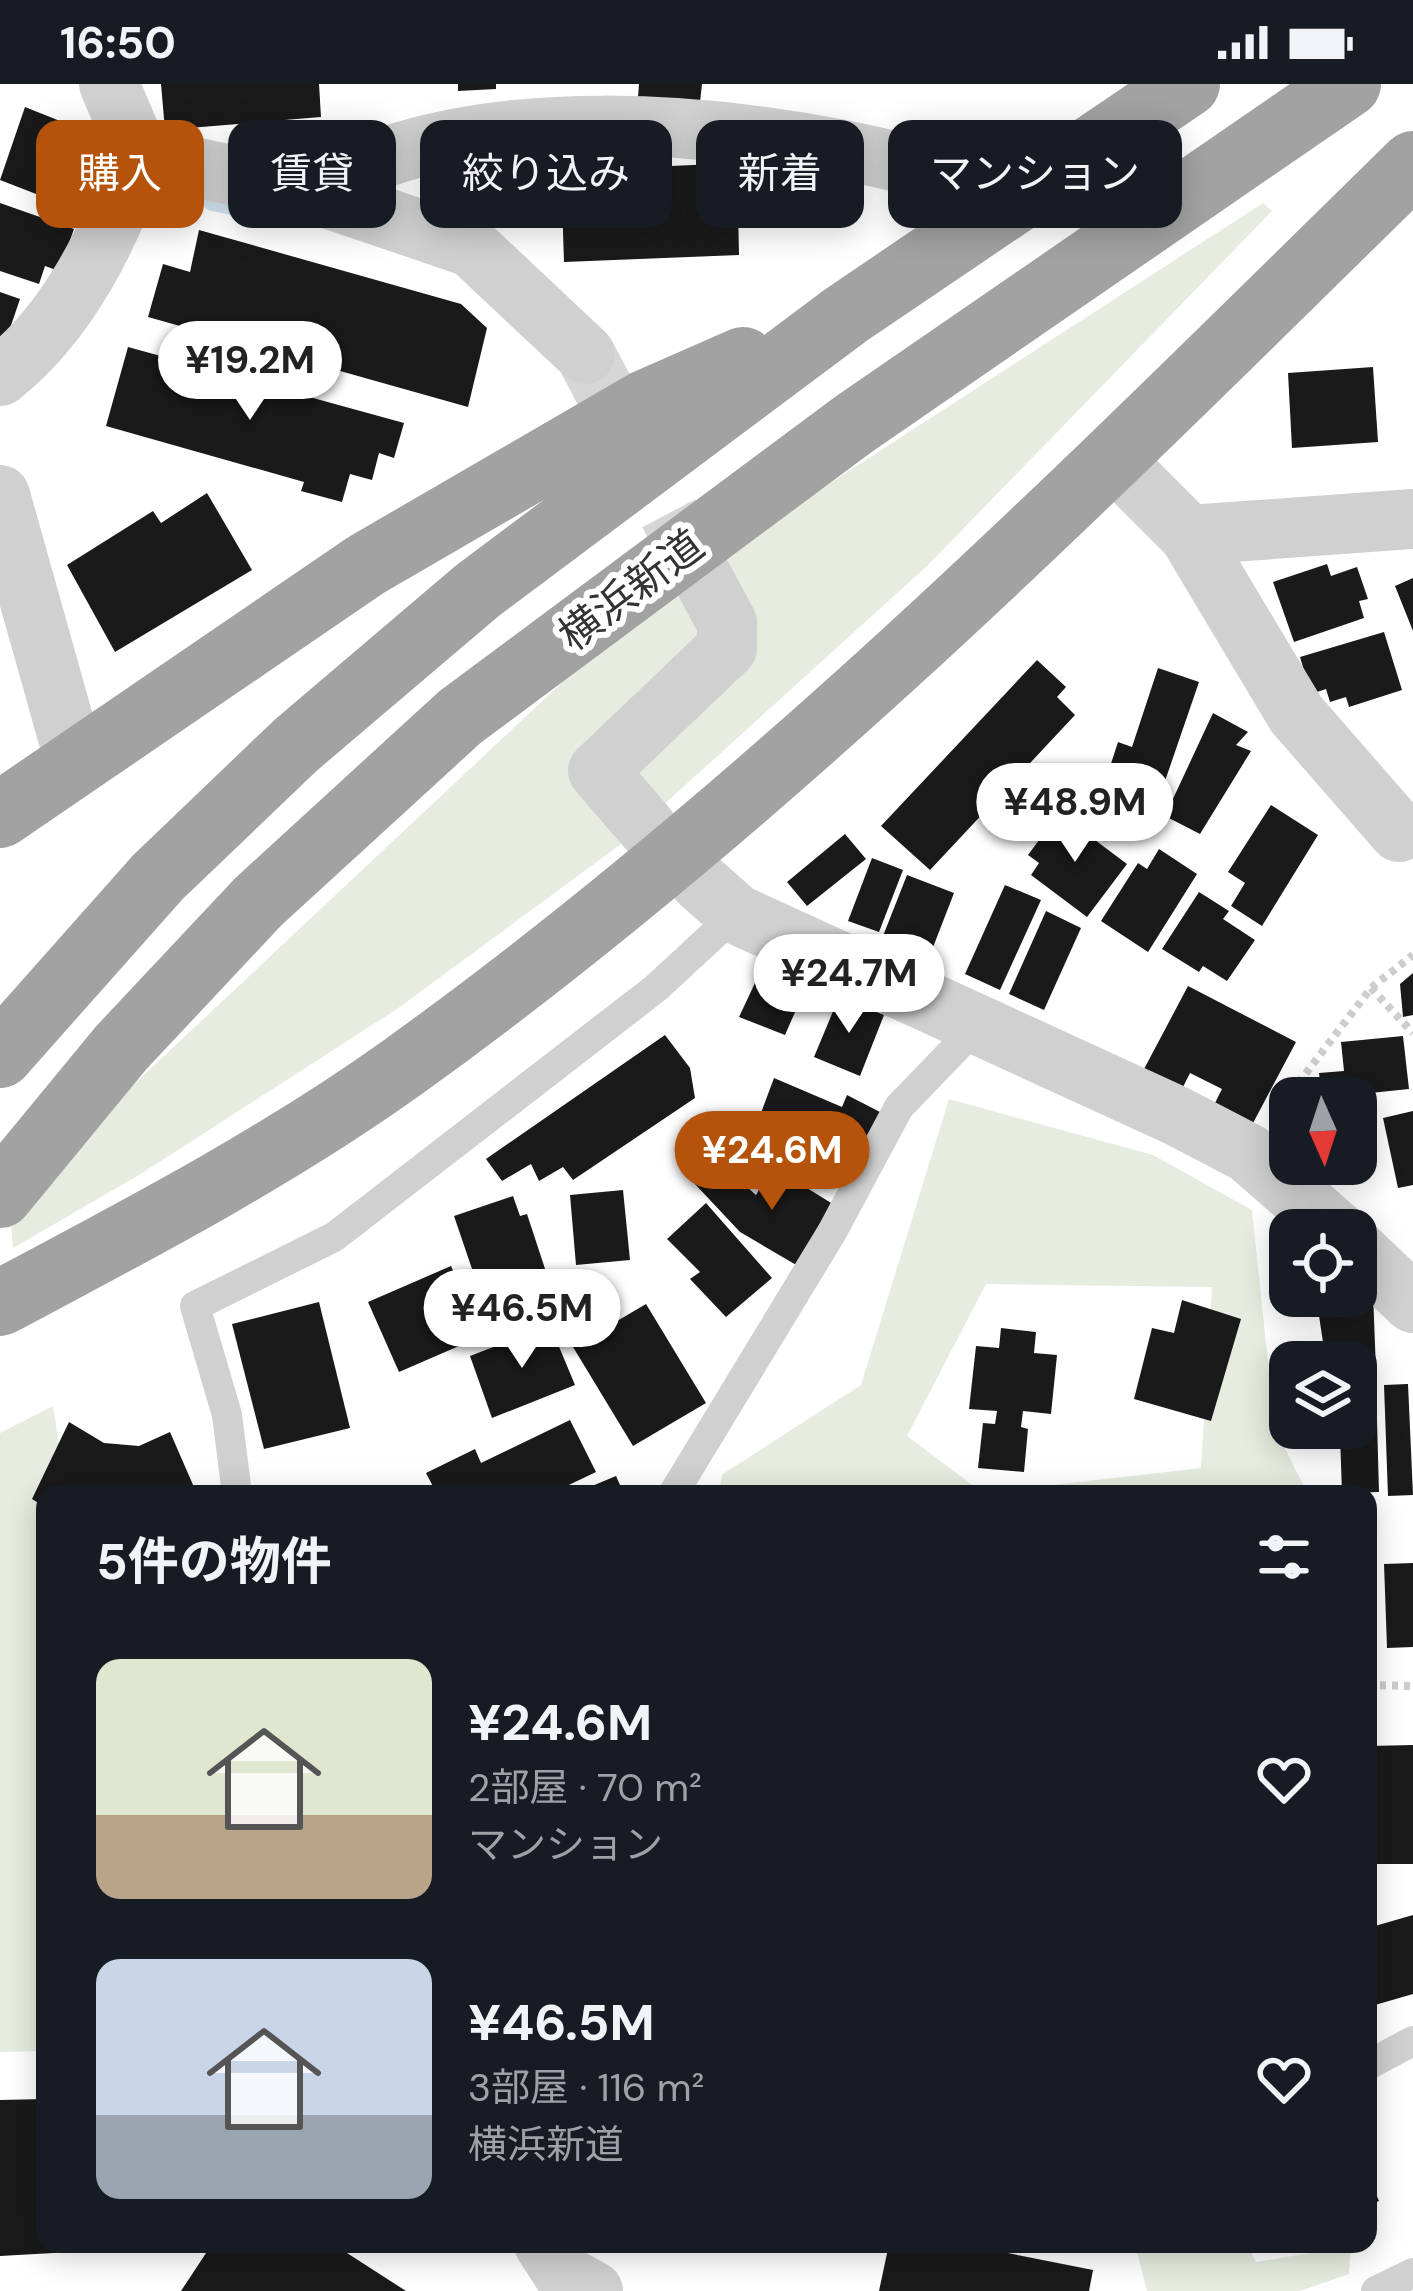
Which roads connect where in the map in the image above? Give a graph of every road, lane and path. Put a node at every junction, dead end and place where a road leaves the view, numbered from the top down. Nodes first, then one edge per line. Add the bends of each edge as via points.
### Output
1 (109, 84) edge
2 (1187, 84) edge
3 (1348, 84) edge
4 (124, 120) edge
5 (396, 152) edge
6 (1413, 164) edge
7 (396, 222) edge
8 (111, 228) edge
9 (963, 237) junction
10 (846, 315) junction
11 (585, 354) tunnel mouth
12 (0, 376) edge
13 (1114, 460) junction
14 (0, 495) edge
15 (1413, 519) edge
16 (1189, 535) junction
17 (704, 580) tunnel mouth
18 (75, 762) junction
19 (0, 815) edge
20 (648, 830) dead end
21 (1399, 832) dead end
22 (717, 897) joint
23 (1413, 955) edge
24 (1371, 988) junction
25 (980, 1024) junction
26 (1413, 1033) edge
27 (0, 1055) edge
28 (1248, 1153) junction
29 (0, 1195) edge
30 (1312, 1209) edge
31 (1377, 1268) edge
32 (1412, 1301) edge
33 (0, 1303) edge
34 (236, 1485) edge
35 (678, 1485) edge
36 (1377, 1685) edge
37 (1413, 1686) edge
38 (1413, 2041) edge
39 (1377, 2060) edge
40 (550, 2253) edge
41 (1413, 2273) edge
42 (593, 2291) edge
43 (1376, 2291) edge

1 - 4 street
2 - 9 highway
3 - 29 highway, 横浜新道 via 854,424 460,717 258,902 121,1048
5 - 9 street via 607,128 742,130 910,164
6 - 13 highway
7 - 11 street via 471,247
8 - 12 street via 38,346
9 - 10 highway
10 - 18 highway via 645,403 366,565
10 - 27 highway via 477,591 296,745 158,878
13 - 16 street
13 - 33 highway via 718,819 400,1070 215,1188
14 - 18 street
15 - 16 street
16 - 21 street via 1297,714
17 - 20 street via 727,623 727,648 598,770
18 - 19 highway
22 - 25 street
22 - 34 lane via 656,988 334,1237 195,1306 227,1414
23 - 24 path
24 - 26 path
24 - 28 path
25 - 28 street
25 - 35 lane via 898,1107
28 - 30 street
31 - 32 street
36 - 37 path
38 - 39 lane
40 - 42 street via 564,2275
41 - 43 lane

